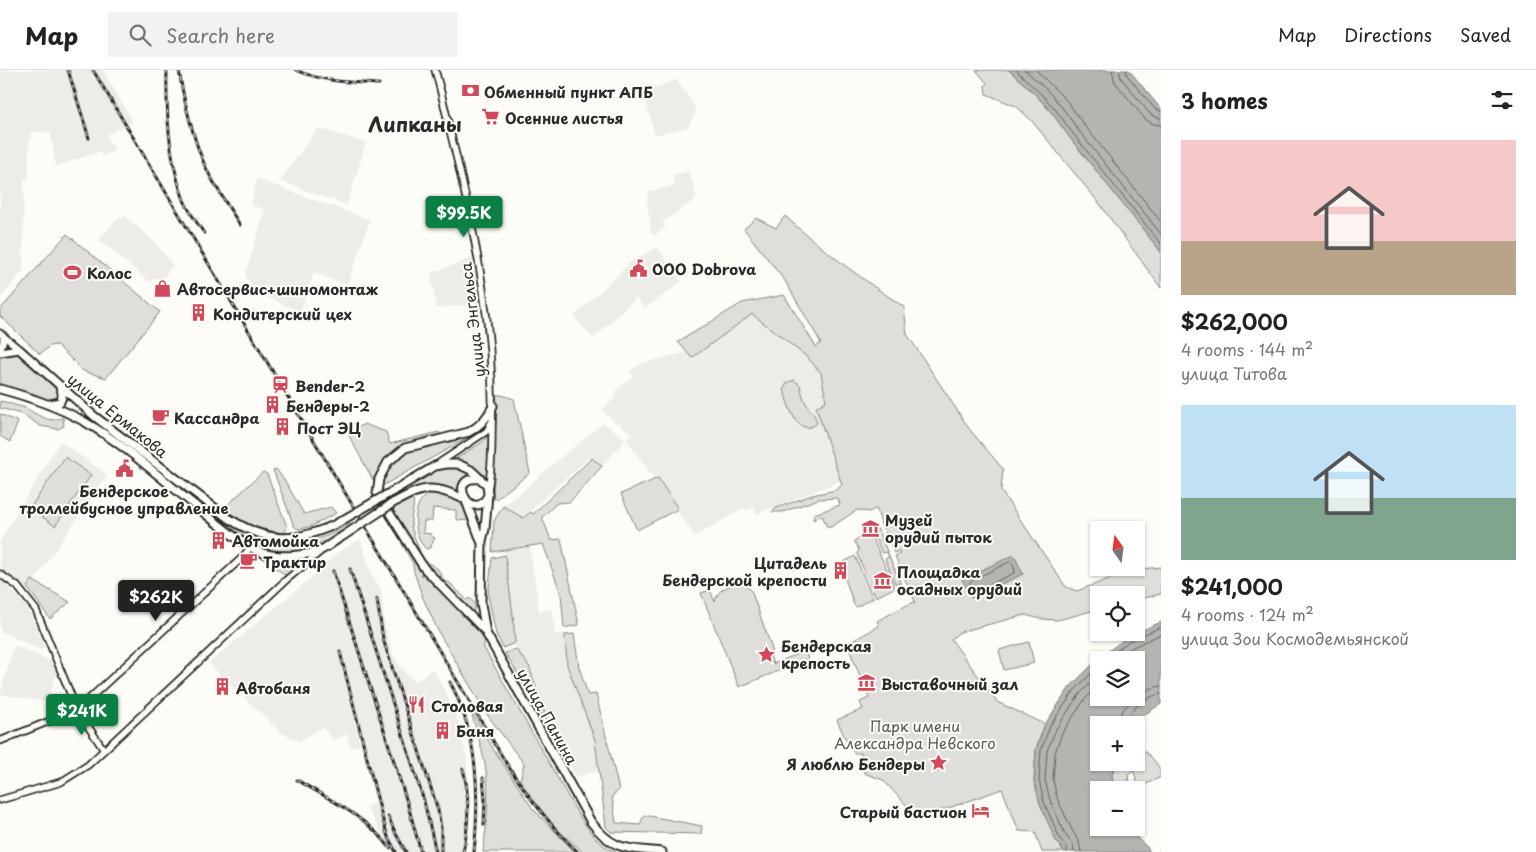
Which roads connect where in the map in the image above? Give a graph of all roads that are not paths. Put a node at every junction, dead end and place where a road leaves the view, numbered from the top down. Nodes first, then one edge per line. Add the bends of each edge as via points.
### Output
1 (436, 70) edge
2 (1, 334) edge
3 (0, 348) edge
4 (19, 349) junction
5 (0, 352) edge
6 (59, 385) junction
7 (0, 389) edge
8 (49, 404) junction
9 (493, 406) junction
10 (492, 421) junction
11 (435, 466) junction
12 (480, 479) junction
13 (488, 492) junction
14 (465, 500) junction
15 (482, 541) junction
16 (250, 547) junction
17 (322, 549) junction
18 (0, 574) edge
19 (486, 633) junction
20 (77, 710) junction
21 (0, 741) edge
22 (104, 750) junction
23 (0, 800) edge
24 (662, 852) edge

1 - 9 street, улица Энгельса via 476,245 492,371
2 - 3 street via 3,342
2 - 4 street
4 - 5 main road
4 - 6 main road, улица Ермакова
6 - 8 main road via 62,399
6 - 11 main road, улица Ермакова, bridge via 94,416 218,510 244,528 277,538 308,535 334,525
7 - 8 main road, улица Ермакова
8 - 16 main road, улица Ермакова via 120,444
9 - 10 street, улица Энгельса
9 - 19 main road via 486,418 469,432 406,448 388,462 376,493 424,568
10 - 11 street via 487,431
10 - 13 street, улица Энгельса
11 - 12 main road via 458,464
12 - 13 main road via 487,485
12 - 14 main road via 474,478 465,483 462,494
13 - 14 main road via 479,504
13 - 15 main road
14 - 15 main road
14 - 17 main road, улица Ермакова, bridge via 452,493 422,489
15 - 19 main road, улица Панина via 481,604
16 - 17 main road, улица Ермакова via 280,556 296,556
16 - 20 street
17 - 22 street
18 - 20 street via 17,586 36,610
19 - 24 main road, улица Панина via 599,832 609,842 626,848
20 - 21 street
20 - 22 street
22 - 23 street via 61,782

